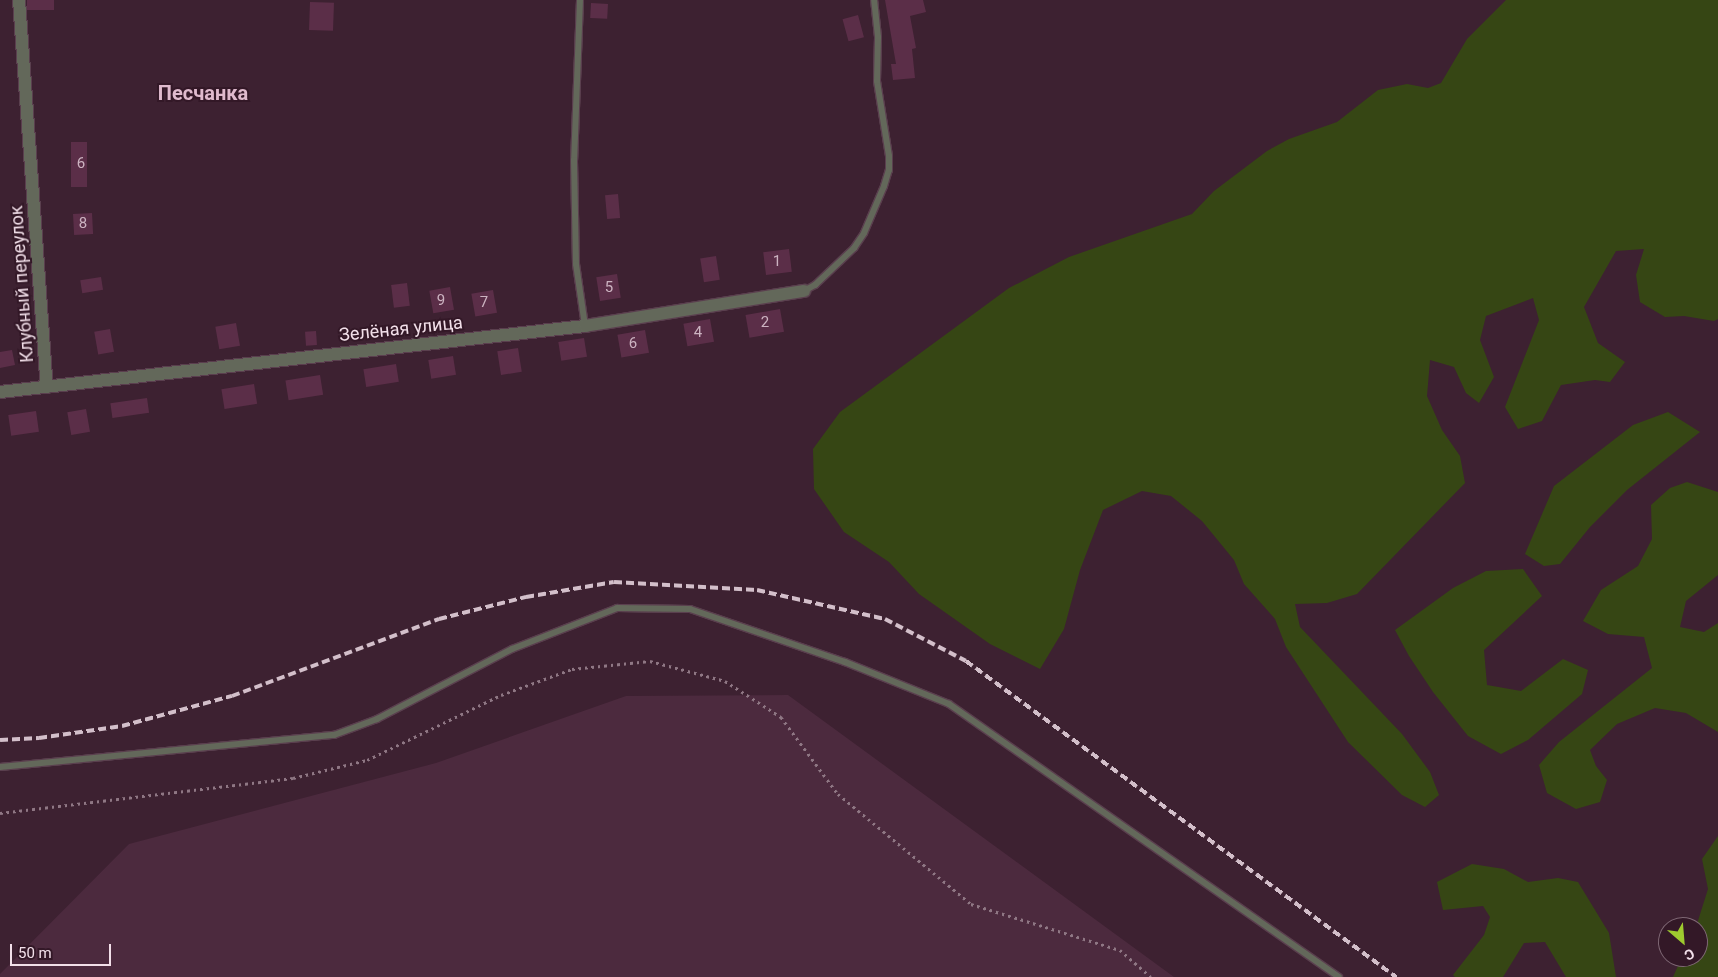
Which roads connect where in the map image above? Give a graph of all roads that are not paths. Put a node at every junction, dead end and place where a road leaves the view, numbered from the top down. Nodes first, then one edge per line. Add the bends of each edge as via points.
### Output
1 (19, 0) edge
2 (580, 0) edge
3 (874, 0) edge
4 (804, 291) joint
5 (585, 326) junction
6 (48, 387) junction
7 (0, 392) edge
8 (0, 768) edge
9 (1339, 977) edge

1 - 6 street, Клубный переулок
2 - 5 lane via 574,160 576,264
3 - 4 lane via 878,37 877,82 889,156 888,170 864,233 854,248
4 - 5 street, Зелёная улица
5 - 6 street, Зелёная улица
6 - 7 street, Зелёная улица
8 - 9 lane via 334,735 377,719 512,649 617,608 690,609 845,662 948,704

